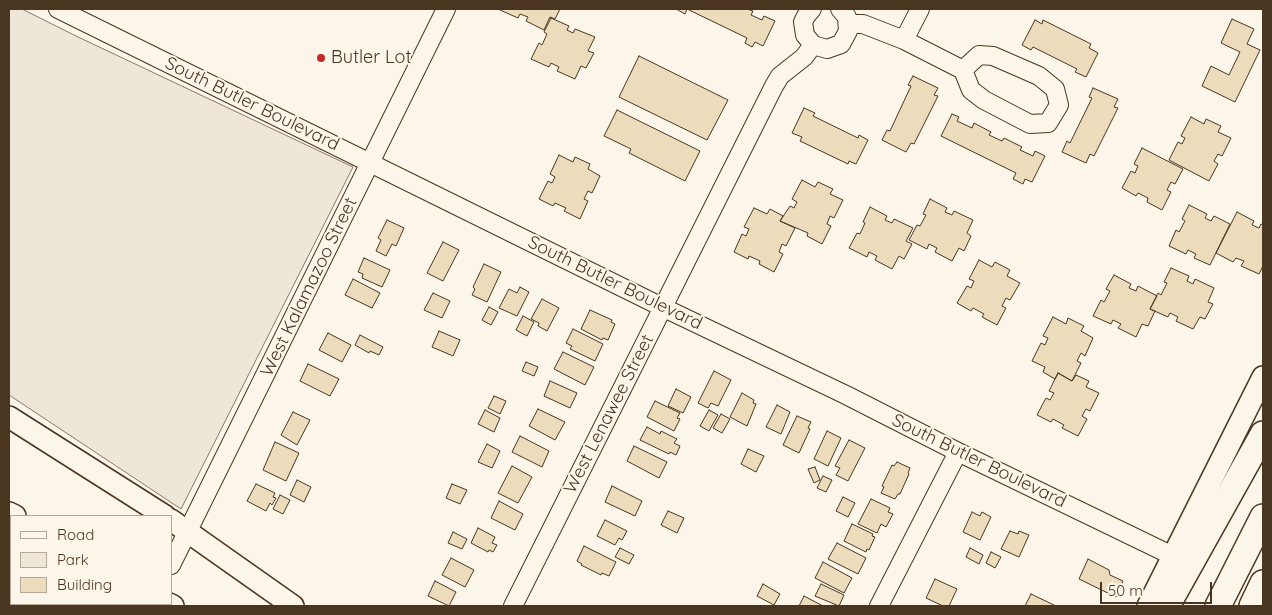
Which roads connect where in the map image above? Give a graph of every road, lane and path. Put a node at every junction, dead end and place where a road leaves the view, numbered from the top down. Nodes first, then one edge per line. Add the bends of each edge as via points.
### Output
1 (58, 9) edge
2 (446, 9) edge
3 (810, 9) edge
4 (920, 9) edge
5 (844, 16) edge
6 (904, 40) junction
7 (813, 45) junction
8 (963, 70) junction
9 (370, 162) junction
10 (662, 307) junction
11 (1263, 377) edge
12 (9, 417) edge
13 (9, 424) edge
14 (36, 433) junction
15 (1263, 434) edge
16 (958, 452) junction
17 (164, 515) edge
18 (1263, 517) edge
19 (180, 526) edge
20 (1173, 556) junction
21 (172, 562) edge
22 (1263, 583) edge
23 (294, 606) edge
24 (513, 606) edge
25 (879, 606) edge
26 (1148, 606) edge
27 (1167, 606) edge
28 (1218, 606) edge
29 (1252, 606) edge

1 - 9 street, South Butler Boulevard
2 - 9 street, West Kalamazoo Street
3 - 7 street via 803,29
4 - 6 street
5 - 6 street
5 - 7 street via 848,31 841,44 827,49
6 - 8 street
7 - 10 street, West Lenawee Street via 804,57 780,76 774,86
8 - 8 street via 971,90 1030,124 1048,123 1059,105 1055,89 1040,76 993,56 979,55
9 - 10 street, South Butler Boulevard
9 - 19 street, West Kalamazoo Street
10 - 16 street, South Butler Boulevard
10 - 24 street, West Lenawee Street
11 - 20 main road
12 - 14 main road
13 - 14 main road
14 - 17 main road
15 - 27 highway
16 - 20 street, South Butler Boulevard
16 - 25 street
18 - 28 highway
19 - 21 street, West Kalamazoo Street
19 - 23 main road
20 - 26 main road
22 - 29 highway

